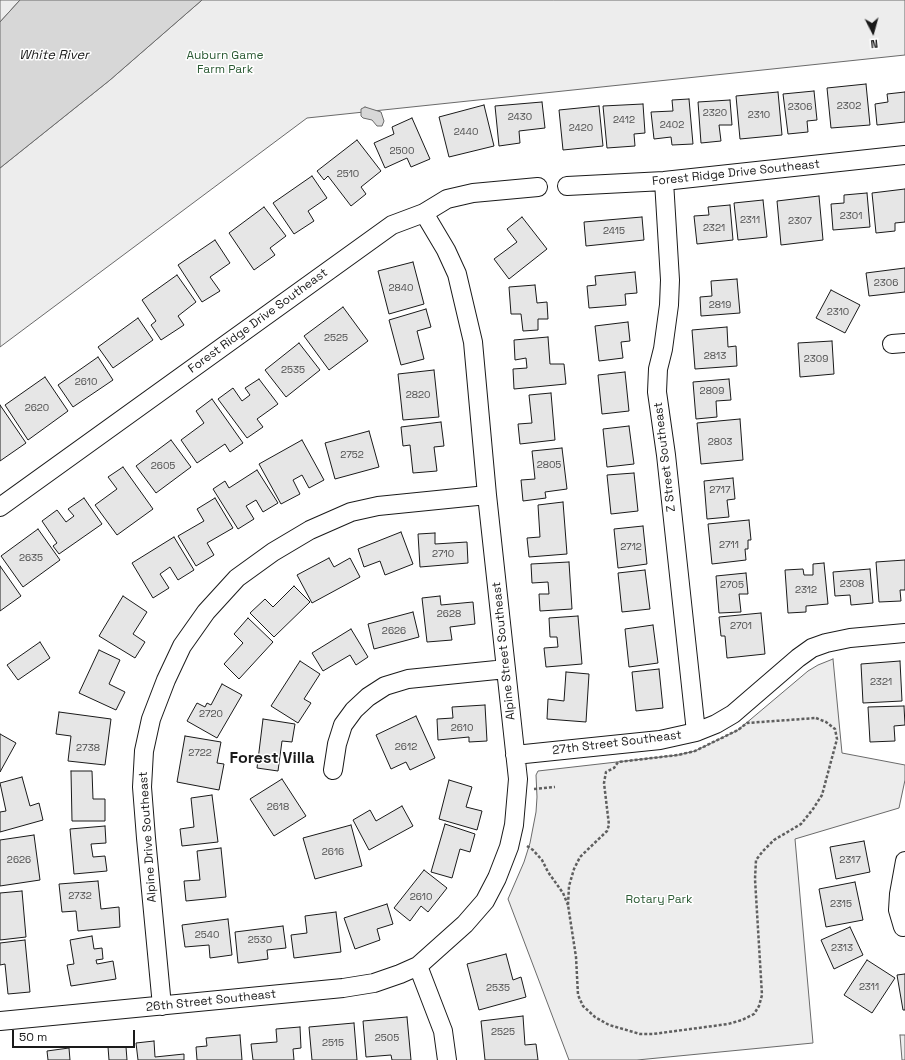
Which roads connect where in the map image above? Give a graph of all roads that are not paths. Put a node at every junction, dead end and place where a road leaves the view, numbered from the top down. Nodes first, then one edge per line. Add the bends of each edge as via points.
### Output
1 (905, 155) edge
2 (664, 181) junction
3 (567, 186) dead end
4 (538, 187) dead end
5 (424, 213) junction
6 (487, 495) junction
7 (0, 507) edge
8 (905, 633) edge
9 (506, 669) junction
10 (696, 732) junction
11 (515, 755) junction
12 (333, 770) dead end
13 (905, 862) edge
14 (903, 927) dead end
15 (418, 966) junction
16 (162, 1006) junction
17 (0, 1021) edge
18 (447, 1060) edge

1 - 2 street, Forest Ridge Drive Southeast
2 - 3 street, Forest Ridge Drive Southeast
2 - 10 street, Z Street Southeast via 670,280 657,392
4 - 5 street, Forest Ridge Drive Southeast via 472,193 447,199
5 - 6 street, Alpine Street Southeast via 457,274 467,311 473,342
5 - 7 street, Forest Ridge Drive Southeast via 392,225
6 - 9 street, Alpine Street Southeast
6 - 16 street, Alpine Drive Southeast via 378,506 351,512 310,530 237,578 206,612 182,646 151,718 144,751 142,787
8 - 10 street, 27th Street Southeast via 850,638 812,648 733,714
9 - 11 street, Alpine Street Southeast
9 - 12 street via 408,679 385,686 354,710 343,725
10 - 11 street, 27th Street Southeast via 660,740
11 - 15 street, Alpine Street Southeast via 518,789 514,825 498,878 485,901 465,924
13 - 14 street via 898,910
15 - 16 street, 26th Street Southeast via 374,983 344,988
15 - 18 street via 443,1031
16 - 17 street, 26th Street Southeast

